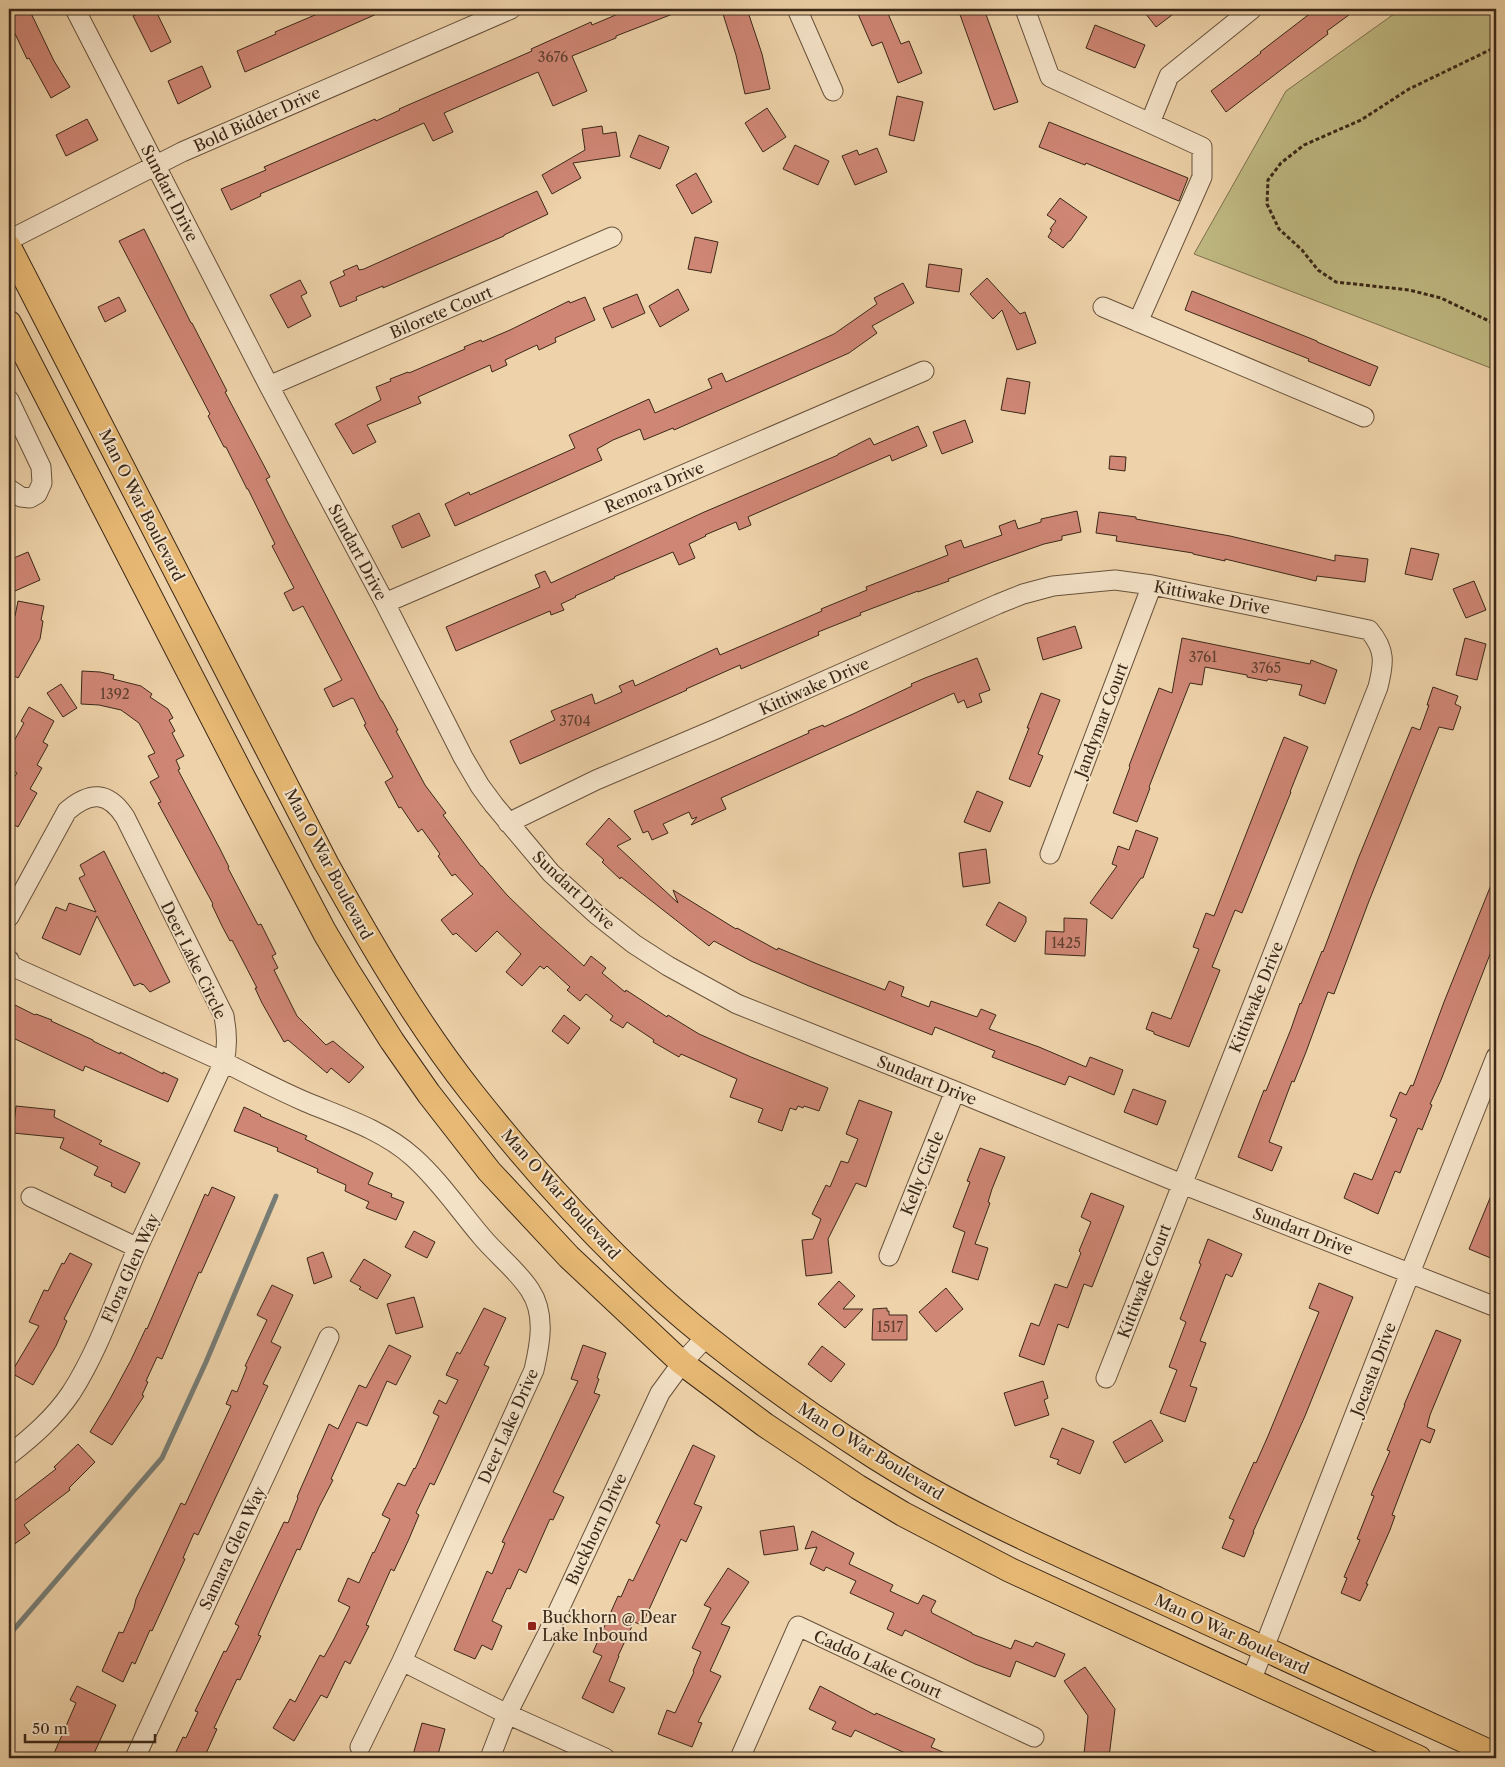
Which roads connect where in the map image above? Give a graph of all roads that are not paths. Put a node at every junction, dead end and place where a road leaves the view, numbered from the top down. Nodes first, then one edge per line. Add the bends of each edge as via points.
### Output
1 (75, 9) edge
2 (511, 9) edge
3 (797, 9) edge
4 (1025, 9) edge
5 (1252, 9) edge
6 (833, 91) dead end
7 (1150, 123) junction
8 (156, 165) junction
9 (612, 237) dead end
10 (9, 240) edge
11 (9, 247) edge
12 (1103, 307) dead end
13 (1138, 322) junction
14 (9, 323) edge
15 (924, 371) dead end
16 (269, 386) junction
17 (9, 400) edge
18 (1364, 417) dead end
19 (9, 489) edge
20 (1152, 585) junction
21 (385, 603) junction
22 (508, 823) junction
23 (1050, 854) dead end
24 (9, 917) edge
25 (9, 960) edge
26 (1496, 1057) edge
27 (224, 1062) junction
28 (956, 1091) junction
29 (1182, 1184) junction
30 (31, 1196) dead end
31 (138, 1248) junction
32 (889, 1256) dead end
33 (1410, 1273) junction
34 (1496, 1307) edge
35 (329, 1337) dead end
36 (706, 1337) junction
37 (682, 1363) junction
38 (1106, 1378) dead end
39 (9, 1455) edge
40 (1262, 1649) junction
41 (402, 1661) junction
42 (1251, 1681) junction
43 (508, 1714) junction
44 (1034, 1737) dead end
45 (360, 1747) dead end
46 (1496, 1755) edge
47 (135, 1758) edge
48 (490, 1758) edge
49 (605, 1758) edge
50 (740, 1758) edge
51 (1420, 1758) edge

1 - 8 street, Sundart Drive
2 - 8 street, Bold Bidder Drive
3 - 6 street
4 - 7 street via 1050,77
5 - 7 street via 1169,76
7 - 13 street via 1202,147 1202,177
8 - 10 street, Bold Bidder Drive
8 - 16 street, Sundart Drive
9 - 16 street, Bilorete Court
11 - 36 main road, Man O War Boulevard via 317,845 373,946 471,1092 557,1194 616,1255
12 - 13 street
13 - 18 street
14 - 37 main road, Man O War Boulevard via 321,924 392,1041 489,1171 569,1257
15 - 21 street, Remora Drive
16 - 21 street, Sundart Drive
17 - 19 street via 41,467 42,483 37,494 30,498 21,497
20 - 22 street, Kittiwake Drive via 1096,581 1052,586 1023,594 612,773
20 - 23 street, Jandymar Court
20 - 29 street, Kittiwake Drive via 1370,630 1379,641 1383,654 1378,687
21 - 22 street, Sundart Drive via 463,757
22 - 28 street, Sundart Drive via 551,873 596,914 668,966 737,1004
24 - 27 street, Deer Lake Circle via 67,811 88,798 100,797 117,805 224,1016 227,1041
25 - 27 street via 18,969
26 - 33 street, Jocasta Drive
27 - 31 street, Flora Glen Way
27 - 41 street, Deer Lake Drive via 370,1129 413,1156 482,1238 523,1280 538,1306 540,1346 534,1370
28 - 29 street, Sundart Drive
28 - 32 street, Kelly Circle
29 - 33 street, Sundart Drive
29 - 38 street, Kittiwake Court
30 - 31 street
31 - 39 street, Flora Glen Way via 95,1348 70,1394 55,1414
33 - 34 street, Sundart Drive
33 - 40 street, Jocasta Drive
35 - 47 street, Samara Glen Way
36 - 37 street, Buckhorn Drive
36 - 40 main road, Man O War Boulevard via 794,1403 930,1490 1082,1566
37 - 42 main road, Man O War Boulevard via 766,1425 903,1514 1010,1570
37 - 43 street, Buckhorn Drive via 660,1393
40 - 42 street, Jocasta Drive
40 - 46 main road, Man O War Boulevard
41 - 43 street
41 - 45 street, Deer Lake Drive
42 - 51 main road, Man O War Boulevard
43 - 48 street, Buckhorn Drive
43 - 49 street
44 - 50 street, Caddo Lake Court via 798,1626

